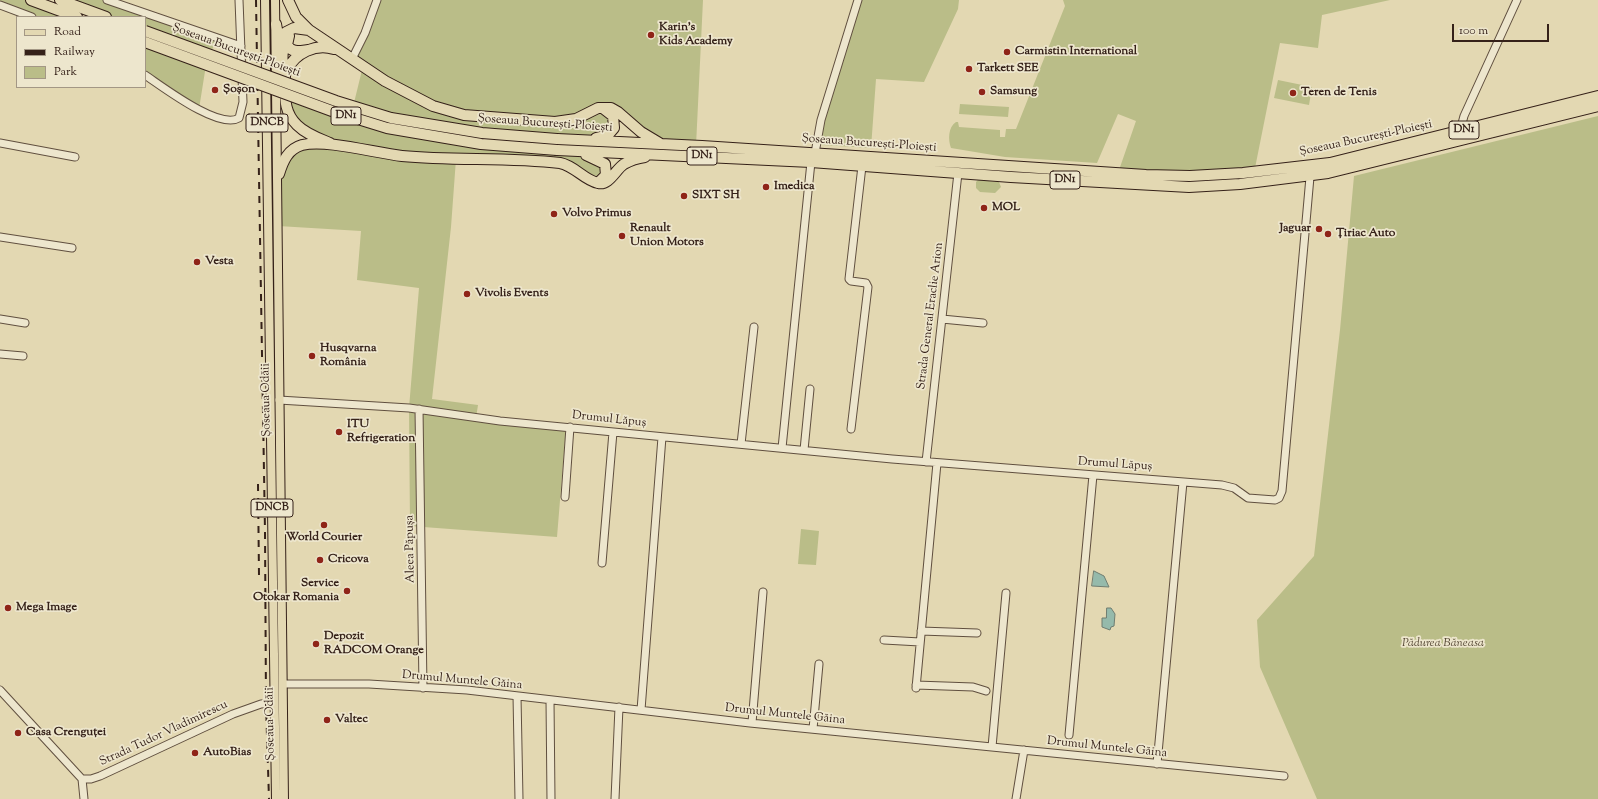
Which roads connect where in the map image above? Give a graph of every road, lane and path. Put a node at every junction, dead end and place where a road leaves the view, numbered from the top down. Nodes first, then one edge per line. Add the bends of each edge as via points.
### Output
1 (31, 0) edge
2 (60, 0) edge
3 (107, 0) edge
4 (239, 0) edge
5 (265, 0) edge
6 (275, 0) edge
7 (288, 0) edge
8 (377, 0) edge
9 (858, 0) edge
10 (1517, 0) edge
11 (0, 5) edge
12 (29, 16) edge
13 (74, 16) edge
14 (103, 16) edge
15 (276, 24) junction
16 (306, 30) junction
17 (146, 31) edge
18 (146, 42) edge
19 (241, 46) junction
20 (309, 50) junction
21 (338, 50) junction
22 (352, 59) junction
23 (284, 66) junction
24 (146, 76) edge
25 (1598, 96) edge
26 (1598, 106) edge
27 (598, 108) junction
28 (1460, 131) junction
29 (573, 140) junction
30 (0, 142) edge
31 (557, 144) junction
32 (323, 145) junction
33 (337, 146) junction
34 (661, 149) junction
35 (572, 151) junction
36 (75, 157) dead end
37 (813, 158) junction
38 (862, 166) junction
39 (958, 173) junction
40 (278, 174) junction
41 (1310, 176) junction
42 (596, 183) junction
43 (0, 237) edge
44 (72, 248) dead end
45 (0, 319) edge
46 (942, 319) junction
47 (25, 323) dead end
48 (983, 323) dead end
49 (754, 327) dead end
50 (0, 354) edge
51 (23, 356) dead end
52 (810, 390) dead end
53 (279, 400) junction
54 (420, 409) junction
55 (570, 427) junction
56 (851, 429) dead end
57 (613, 432) junction
58 (662, 437) junction
59 (741, 444) junction
60 (782, 448) junction
61 (804, 450) junction
62 (926, 462) junction
63 (936, 463) junction
64 (1093, 475) junction
65 (1183, 482) junction
66 (565, 497) dead end
67 (602, 563) dead end
68 (763, 592) dead end
69 (1006, 593) dead end
70 (921, 631) junction
71 (977, 633) dead end
72 (884, 640) dead end
73 (920, 642) junction
74 (819, 664) dead end
75 (283, 684) junction
76 (423, 688) junction
77 (0, 690) edge
78 (986, 691) dead end
79 (517, 696) junction
80 (550, 700) junction
81 (274, 703) junction
82 (619, 707) junction
83 (641, 710) junction
84 (752, 723) junction
85 (813, 729) junction
86 (1069, 735) dead end
87 (992, 747) junction
88 (1024, 750) junction
89 (1157, 764) junction
90 (1284, 776) dead end
91 (82, 779) junction
92 (84, 799) edge
93 (276, 799) edge
94 (284, 799) edge
95 (519, 799) edge
96 (551, 799) edge
97 (616, 799) edge
98 (1016, 799) edge

1 - 13 highway
2 - 14 highway
3 - 19 street
4 - 19 street
5 - 81 main road, Șoseaua Odăii / DNCB
6 - 15 main road, Șoseaua Odăii / DNCB
7 - 16 highway via 296,18
8 - 22 street via 365,34
9 - 37 street via 821,120
10 - 28 street via 1464,116
11 - 12 street
15 - 23 highway
15 - 40 main road, Șoseaua Odăii / DNCB
16 - 20 highway via 291,33 288,45 294,51
16 - 21 highway
16 - 23 highway via 294,28 286,32 283,40
17 - 31 highway, Șoseaua București-Ploiești / DN1, bridge via 336,102 391,118
18 - 31 highway, Șoseaua București-Ploiești / DN1, bridge via 332,111 387,128 481,144
19 - 24 street via 243,102 241,114 236,120 223,120 210,115
20 - 21 highway via 324,46
20 - 23 highway
21 - 22 highway
22 - 27 highway via 403,91 433,106 464,115 555,122 576,119
23 - 32 highway via 283,112 297,131
23 - 33 highway via 285,103 292,119 307,133
25 - 28 highway, Șoseaua București-Ploiești / DN1
26 - 41 highway, Șoseaua București-Ploiești / DN1 via 1368,165
27 - 29 highway via 608,111 613,116 613,130 602,137
27 - 34 highway via 614,109
28 - 37 highway, Șoseaua București-Ploiești / DN1 via 1330,163 1254,173 1190,176
29 - 31 highway, Șoseaua București-Ploiești / DN1
29 - 34 highway, Șoseaua București-Ploiești / DN1
30 - 36 street
31 - 35 highway, Șoseaua București-Ploiești / DN1
32 - 33 highway
32 - 40 highway via 303,145 292,150 285,157
33 - 42 highway via 409,157 560,163
34 - 35 highway, Șoseaua București-Ploiești / DN1
34 - 37 highway, Șoseaua București-Ploiești / DN1
34 - 42 highway via 627,162 606,182
35 - 42 highway via 598,159 605,164 606,175
37 - 38 highway, Șoseaua București-Ploiești / DN1
37 - 60 street, Șoseaua București-Ploiești
38 - 39 highway, Șoseaua București-Ploiești / DN1
38 - 56 street, Șoseaua București-Ploiești via 850,279 866,283 868,287
39 - 41 highway, Șoseaua București-Ploiești / DN1 via 1189,187
39 - 46 street, Strada General Eraclie Arion
40 - 53 main road, Șoseaua Odăii / DNCB
41 - 65 street, Drumul Lăpuș via 1282,491 1275,500 1248,498 1234,488 1222,485
43 - 44 street
45 - 47 street
46 - 48 street
46 - 62 street, Strada General Eraclie Arion
49 - 59 street
50 - 51 street
52 - 61 street
53 - 54 street, Drumul Lăpuș
53 - 75 main road, Șoseaua Odăii / DNCB
54 - 55 street, Drumul Lăpuș via 500,421
54 - 76 street, Aleea Păpușa
55 - 57 street, Drumul Lăpuș
55 - 66 street
57 - 58 street, Drumul Lăpuș
57 - 67 street
58 - 59 street, Drumul Lăpuș
58 - 83 street
59 - 60 street, Drumul Lăpuș
60 - 61 street, Drumul Lăpuș
61 - 62 street, Drumul Lăpuș
62 - 63 street, Drumul Lăpuș
63 - 64 street, Drumul Lăpuș
63 - 70 street
64 - 65 street, Drumul Lăpuș
64 - 86 street
65 - 89 street
68 - 84 street
69 - 87 street
70 - 71 street
70 - 73 street
72 - 73 street
73 - 78 street via 916,686 974,687
74 - 85 street
75 - 76 street, Drumul Muntele Găina via 369,684
75 - 94 main road, Șoseaua Odăii / DNCB
76 - 79 street, Drumul Muntele Găina
77 - 91 street
79 - 80 street, Drumul Muntele Găina
79 - 95 street
80 - 82 street, Drumul Muntele Găina
80 - 96 street
81 - 91 street, Strada Tudor Vladimirescu via 261,704 234,714 100,776
81 - 93 main road, Șoseaua Odăii / DNCB
82 - 83 street, Drumul Muntele Găina
82 - 97 street
83 - 84 street, Drumul Muntele Găina
84 - 85 street, Drumul Muntele Găina
85 - 87 street, Drumul Muntele Găina
87 - 88 street, Drumul Muntele Găina
88 - 89 street, Drumul Muntele Găina
88 - 98 street
89 - 90 street, Drumul Muntele Găina
91 - 92 street

